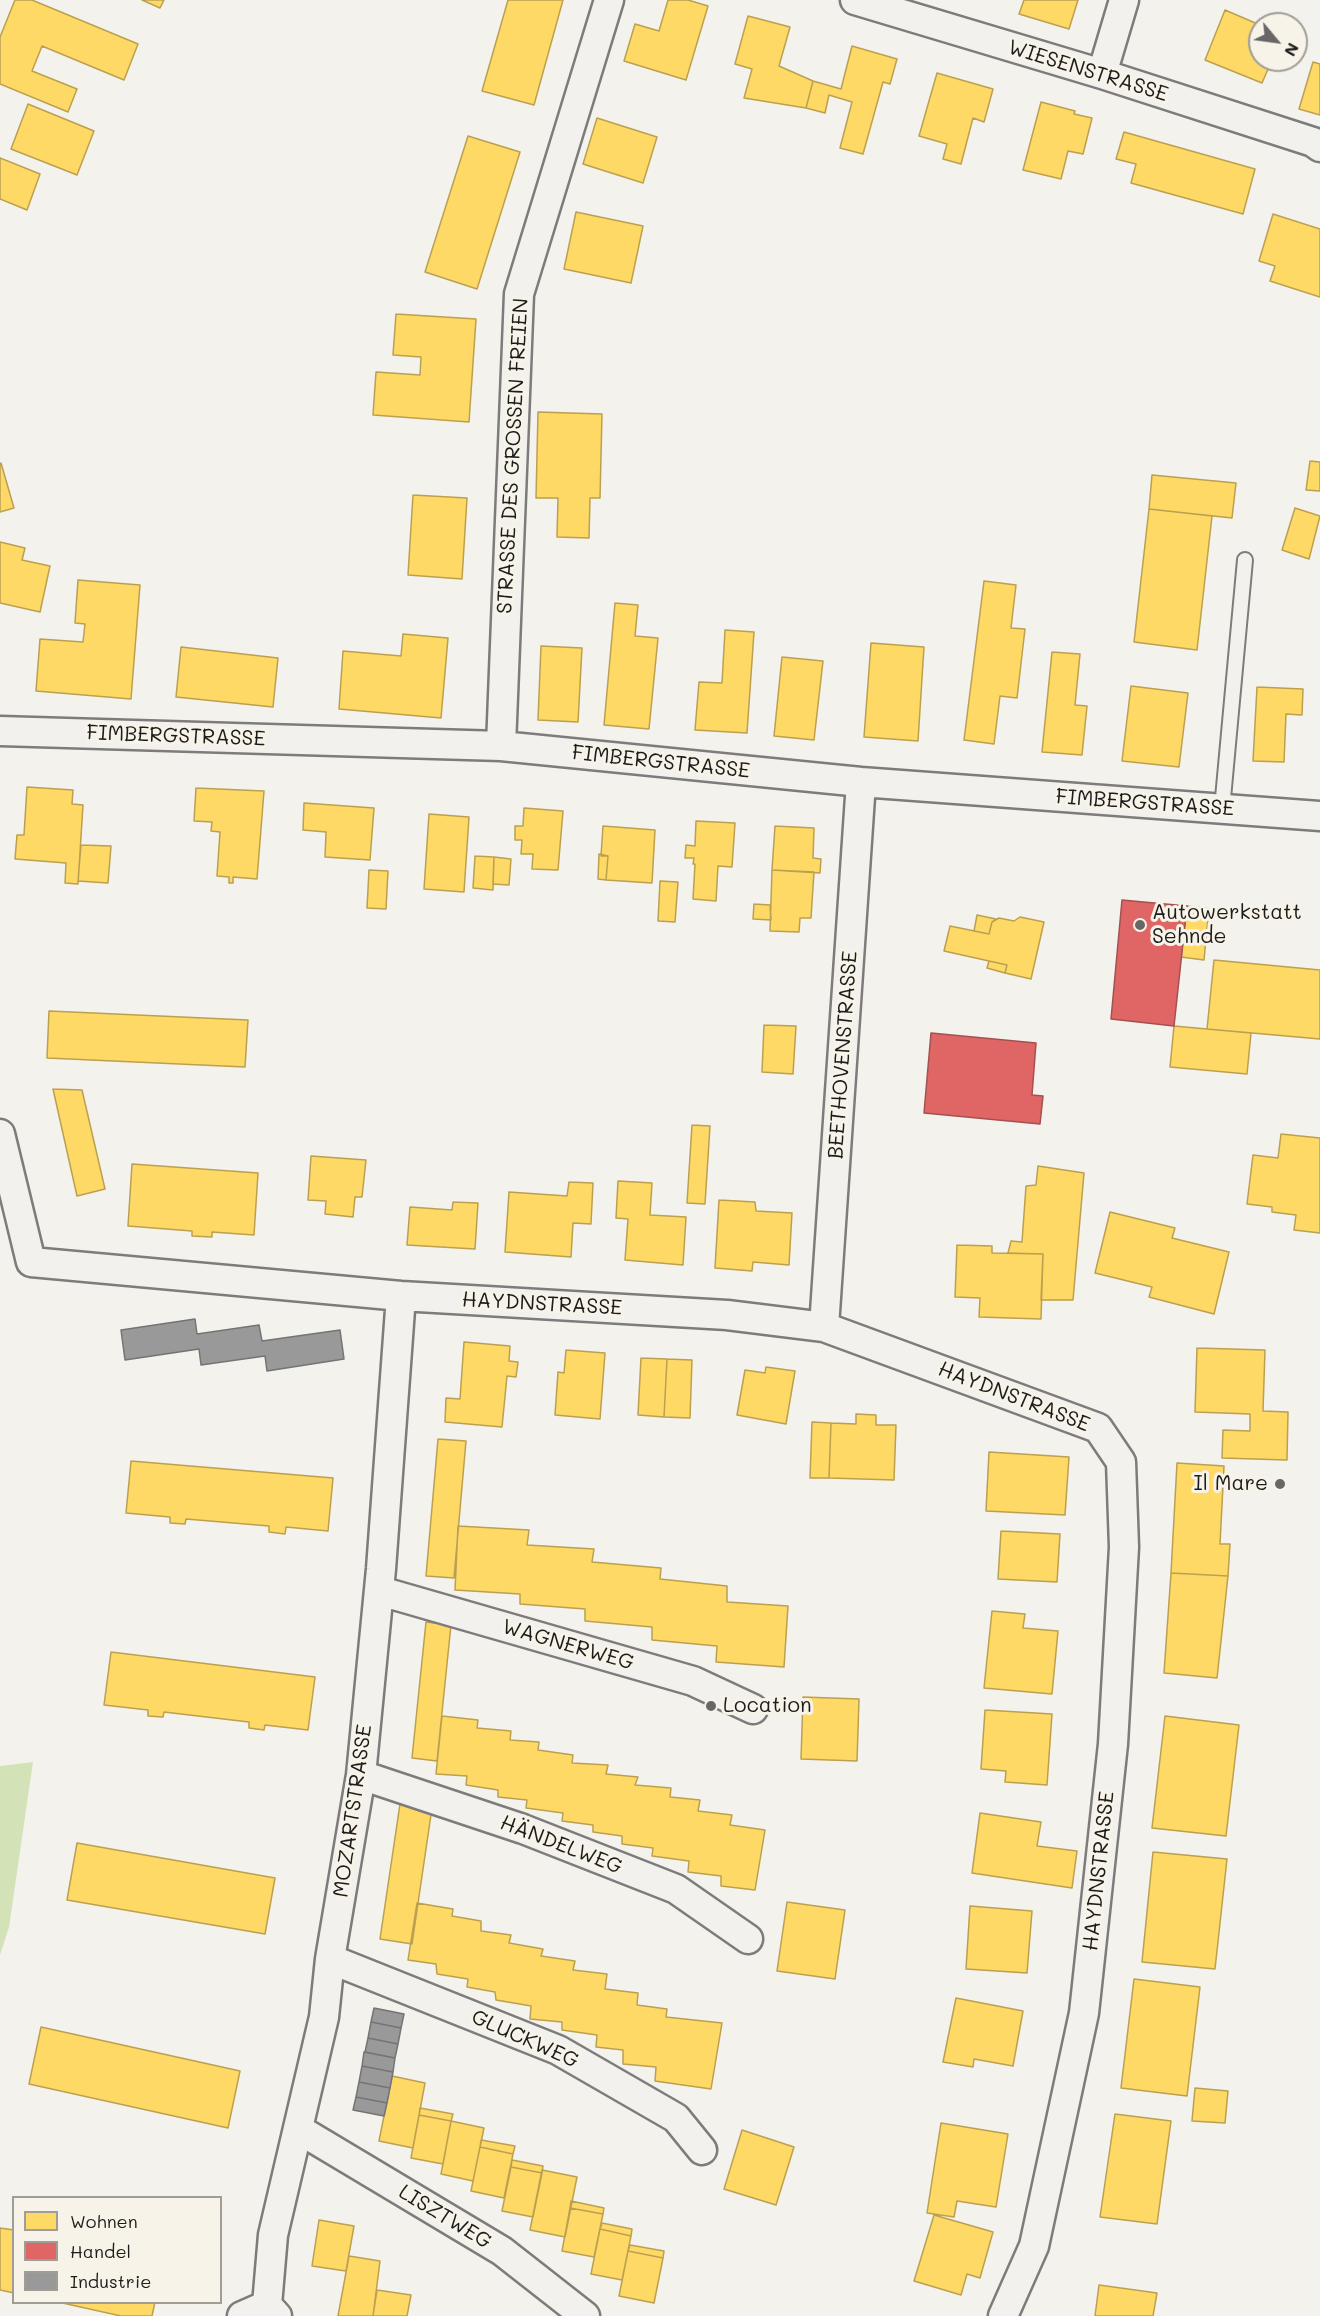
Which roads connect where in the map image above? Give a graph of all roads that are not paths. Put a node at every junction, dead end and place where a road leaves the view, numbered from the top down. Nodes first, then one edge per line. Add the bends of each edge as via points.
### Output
1 (609, 0) edge
2 (855, 0) edge
3 (1124, 0) edge
4 (1102, 74) junction
5 (1320, 147) edge
6 (1245, 560) dead end
7 (0, 731) edge
8 (501, 746) junction
9 (861, 782) junction
10 (1222, 809) junction
11 (1320, 816) edge
12 (0, 1134) edge
13 (401, 1296) junction
14 (824, 1327) junction
15 (380, 1591) junction
16 (753, 1709) dead end
17 (361, 1776) junction
18 (748, 1939) dead end
19 (330, 1959) junction
20 (298, 2129) junction
21 (702, 2150) dead end
22 (262, 2312) edge
23 (585, 2316) edge
24 (1003, 2316) edge

1 - 8 street, STRASSE DES GROSSEN FREIEN via 519,294
2 - 4 street, WIESENSTRASSE
3 - 4 street
4 - 5 street, WIESENSTRASSE
6 - 10 lane
7 - 8 street, FIMBERGSTRASSE
8 - 9 street, FIMBERGSTRASSE
9 - 10 street, FIMBERGSTRASSE
9 - 14 street, BEETHOVENSTRASSE
10 - 11 street, FIMBERGSTRASSE
12 - 13 street, HAYDNSTRASSE via 32,1262
13 - 14 street, HAYDNSTRASSE via 727,1315
13 - 15 street, MOZARTSTRASSE
14 - 24 street, HAYDNSTRASSE via 1098,1428 1121,1462 1124,1546 1113,1744 1084,2013 1034,2246
15 - 16 street, WAGNERWEG via 693,1681
15 - 17 street, MOZARTSTRASSE
17 - 18 street, HÄNDELWEG via 523,1829 676,1889
17 - 19 street, MOZARTSTRASSE
19 - 20 street, MOZARTSTRASSE via 324,2017
19 - 21 street, GLUCKWEG via 558,2050 676,2118
20 - 22 street, MOZARTSTRASSE via 273,2235
20 - 23 street, LISZTWEG via 502,2251

